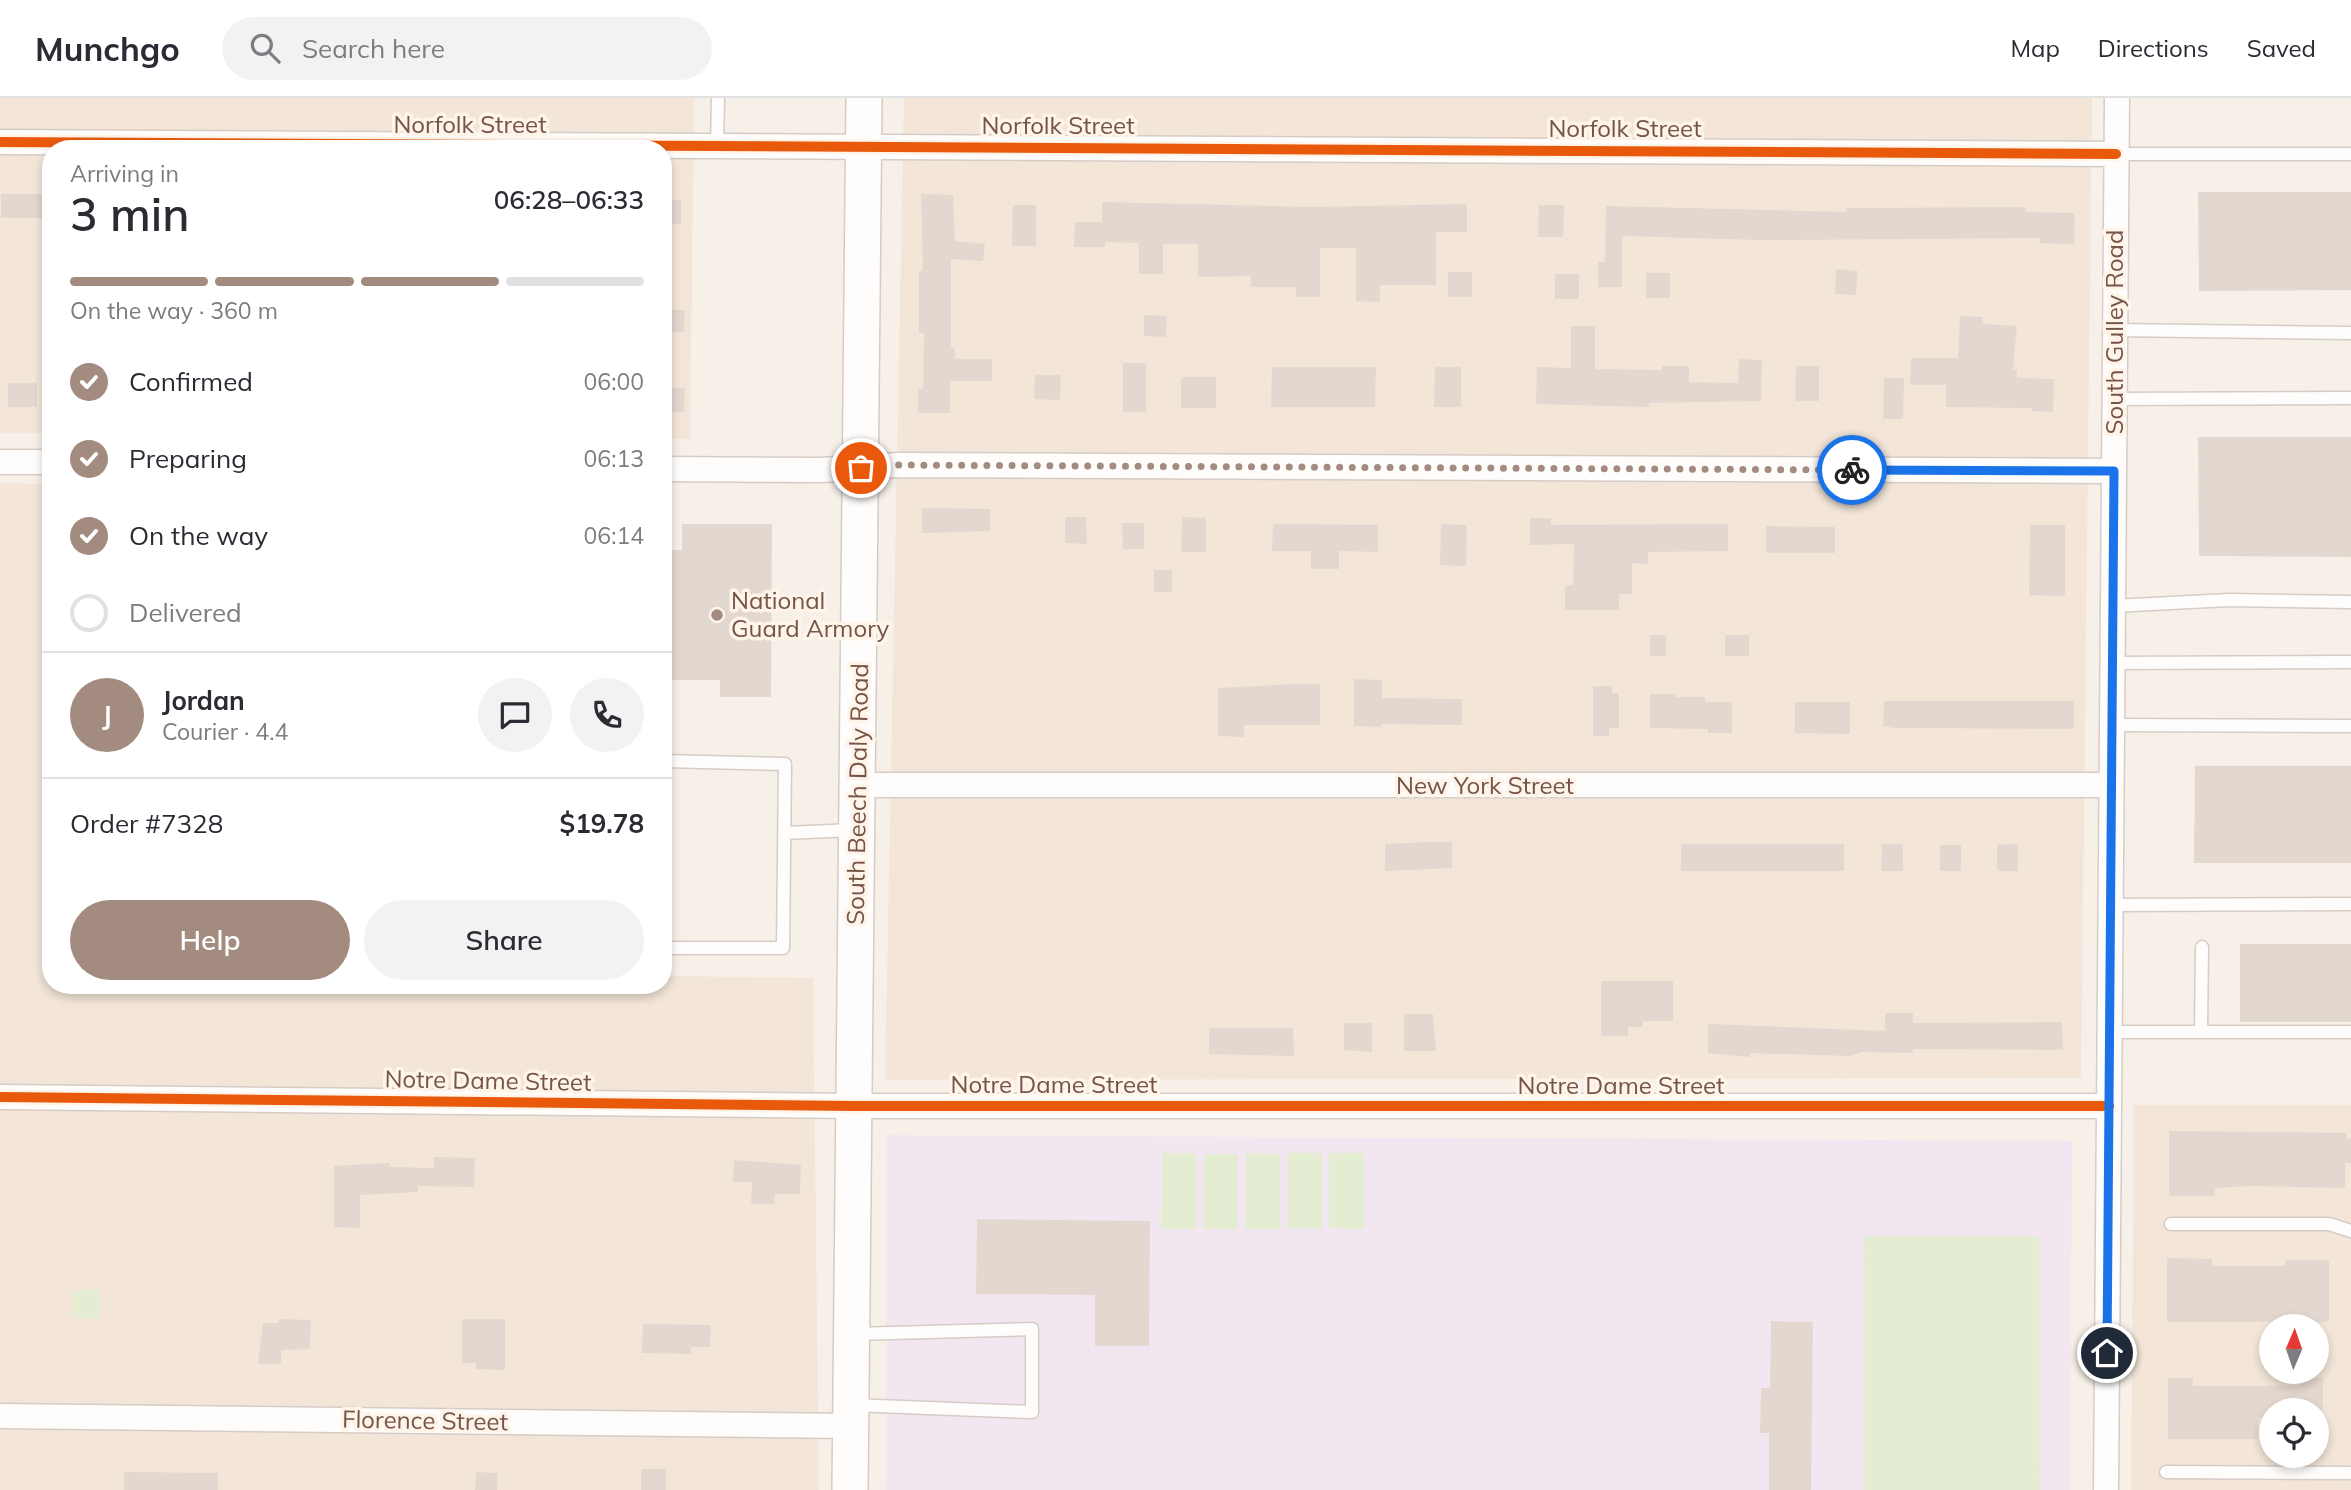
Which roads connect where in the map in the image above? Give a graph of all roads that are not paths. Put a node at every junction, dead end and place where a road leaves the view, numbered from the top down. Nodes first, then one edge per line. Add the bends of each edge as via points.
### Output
1 (718, 98) edge
2 (864, 98) edge
3 (2116, 98) edge
4 (0, 142) edge
5 (42, 142) edge
6 (672, 147) edge
7 (717, 147) junction
8 (863, 148) junction
9 (2116, 154) junction
10 (2351, 154) edge
11 (2115, 330) junction
12 (2351, 333) edge
13 (2114, 398) junction
14 (2351, 398) edge
15 (0, 462) edge
16 (42, 462) edge
17 (861, 468) junction
18 (672, 469) edge
19 (2114, 471) junction
20 (2351, 602) edge
21 (2113, 606) junction
22 (2351, 662) edge
23 (2112, 663) junction
24 (2112, 725) junction
25 (2351, 726) edge
26 (672, 761) edge
27 (858, 785) junction
28 (2111, 785) junction
29 (857, 830) junction
30 (785, 833) junction
31 (2351, 904) edge
32 (2110, 905) junction
33 (2202, 947) dead end
34 (672, 948) edge
35 (2109, 1032) junction
36 (2201, 1032) junction
37 (2351, 1032) edge
38 (0, 1097) edge
39 (854, 1106) junction
40 (2109, 1106) junction
41 (2171, 1224) dead end
42 (2351, 1231) edge
43 (852, 1334) junction
44 (0, 1416) edge
45 (851, 1416) junction
46 (2166, 1472) dead end
47 (2351, 1473) edge
48 (850, 1490) edge
49 (2106, 1490) edge

1 - 7 lane
2 - 8 main road, South Beech Daly Road
3 - 9 street, South Gulley Road
4 - 5 street, Norfolk Street
6 - 7 street, Norfolk Street
7 - 8 street, Norfolk Street
8 - 9 street, Norfolk Street
8 - 17 main road, South Beech Daly Road
9 - 10 lane
9 - 11 street, South Gulley Road
11 - 12 lane
11 - 13 street, South Gulley Road
13 - 14 lane
13 - 19 street, South Gulley Road
15 - 16 street
17 - 18 street
17 - 19 street
17 - 27 main road, South Beech Daly Road
19 - 21 street, South Gulley Road
20 - 21 lane via 2229,600
21 - 23 street, South Gulley Road
22 - 23 lane
23 - 24 street, South Gulley Road
24 - 25 lane
24 - 28 street, South Gulley Road
26 - 30 lane via 785,764
27 - 28 street, New York Street
27 - 29 main road, South Beech Daly Road
28 - 32 street, South Gulley Road
29 - 30 lane
29 - 39 main road, South Beech Daly Road
30 - 34 lane via 783,948
31 - 32 lane
32 - 35 street, South Gulley Road
33 - 36 lane
35 - 36 lane
35 - 40 street, South Gulley Road
36 - 37 lane
38 - 39 street, Notre Dame Street
39 - 40 street, Notre Dame Street
39 - 43 main road, South Beech Daly Road
40 - 49 street, South Gulley Road
41 - 42 lane via 2329,1224
43 - 45 main road, South Beech Daly Road
43 - 45 lane via 1032,1329 1032,1412
44 - 45 street, Florence Street
45 - 48 main road, South Beech Daly Road
46 - 47 lane

